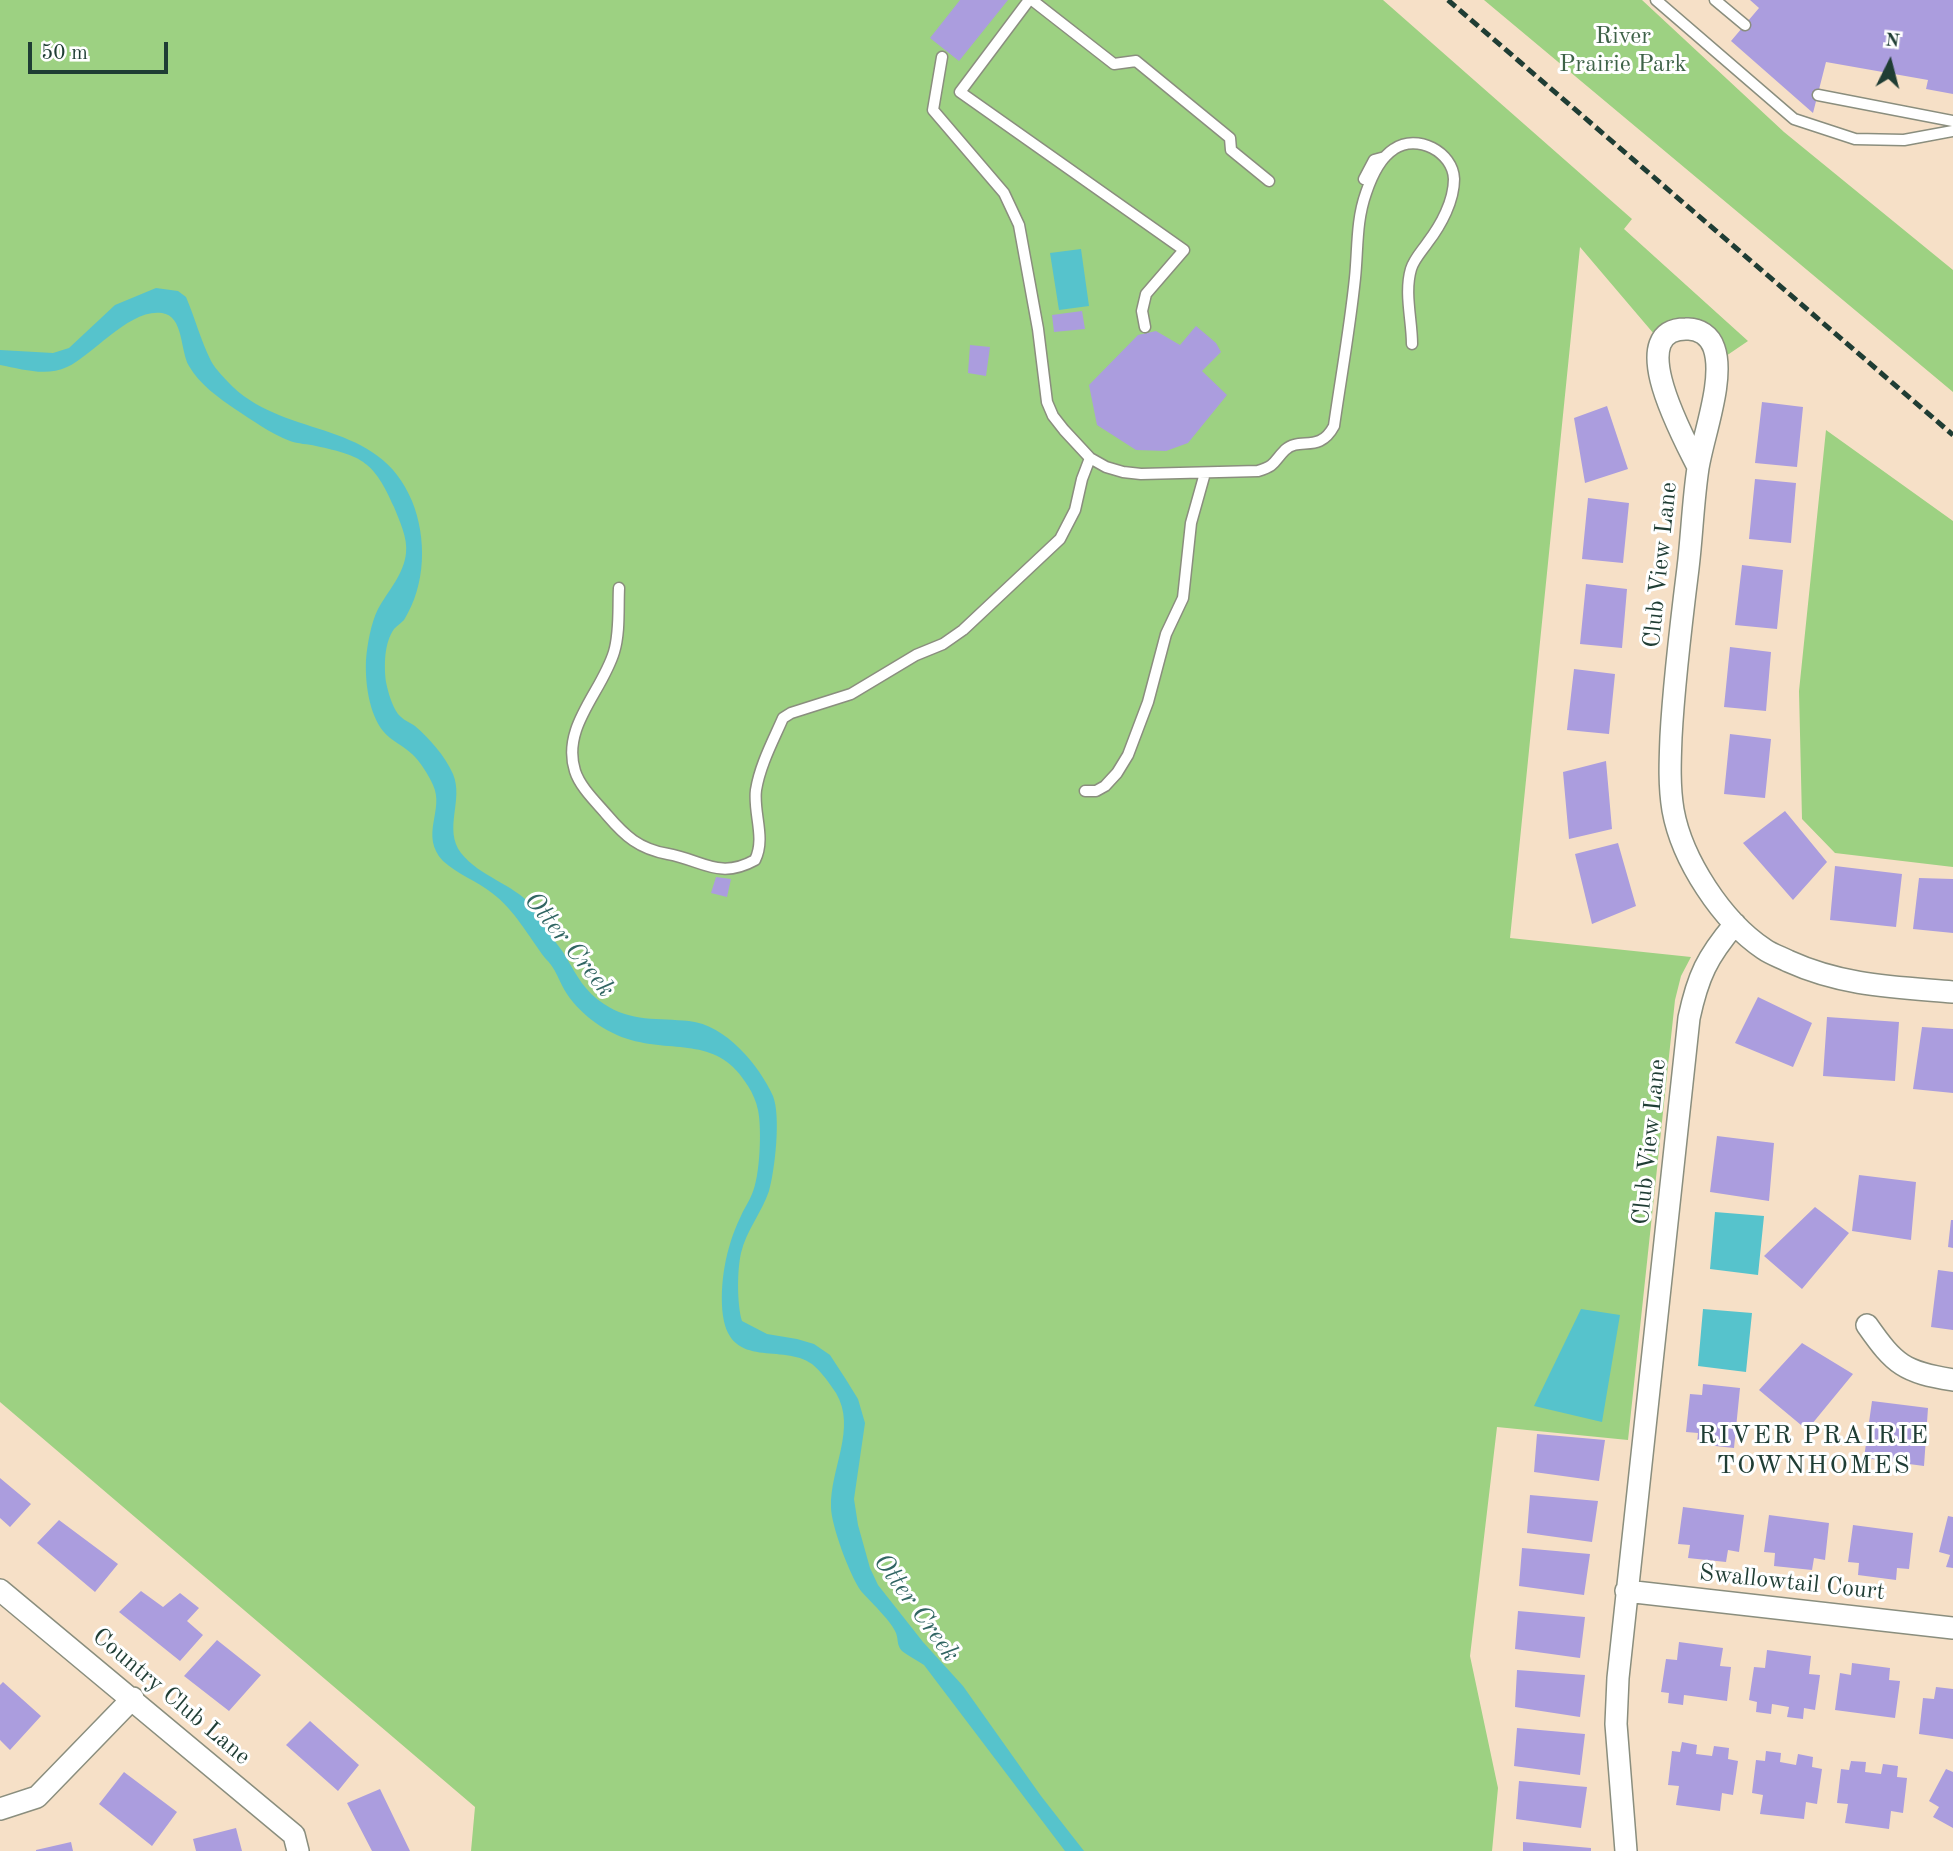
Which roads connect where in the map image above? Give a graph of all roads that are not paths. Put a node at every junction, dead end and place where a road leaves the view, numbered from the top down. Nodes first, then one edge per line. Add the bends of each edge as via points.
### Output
1 (1030, 0) edge
2 (1656, 0) edge
3 (1715, 0) edge
4 (1745, 25) dead end
5 (942, 57) dead end
6 (1818, 95) dead end
7 (1953, 121) edge
8 (1953, 131) edge
9 (1269, 181) dead end
10 (1145, 327) dead end
11 (1412, 344) dead end
12 (1090, 458) junction
13 (1698, 467) junction
14 (1205, 473) junction
15 (620, 588) dead end
16 (1085, 791) dead end
17 (1735, 924) junction
18 (1953, 992) edge
19 (1867, 1325) dead end
20 (1953, 1380) edge
21 (0, 1590) edge
22 (1626, 1591) junction
23 (1953, 1628) edge
24 (133, 1698) junction
25 (0, 1809) edge
26 (298, 1851) edge
27 (1626, 1851) edge
28 (1634, 1851) edge

1 - 9 lane via 1114,64 1136,61 1230,138 1231,150
1 - 10 lane via 960,92 1184,250 1146,294
2 - 8 lane via 1794,119 1855,139 1905,140
3 - 4 lane
5 - 12 lane via 933,110 1004,193 1019,225 1046,401
6 - 7 lane
11 - 14 lane via 1408,293 1412,268 1442,220 1454,176 1438,150 1402,145 1385,157 1366,192 1334,426 1328,437 1286,449 1271,466 1258,471
12 - 14 lane via 1123,472
12 - 15 lane via 1075,510 1060,539 963,630 851,694 783,718 756,793 758,854 755,860 733,869 707,867 639,846 615,825 575,772 576,725 614,653
13 - 13 street, Club View Lane via 1715,386 1716,358 1707,336 1684,328 1663,339 1657,357 1662,385
13 - 17 street, Club View Lane via 1677,653 1670,782 1673,812 1689,859
14 - 16 lane via 1191,523 1183,598 1166,634 1148,702 1128,755 1105,786
17 - 18 street via 1764,950 1846,982
17 - 22 street, Club View Lane via 1705,964 1689,1018
19 - 20 street via 1899,1364 1921,1375
21 - 24 street, Country Club Lane
22 - 23 street, Swallowtail Court
22 - 27 street, Club View Lane via 1616,1724
24 - 25 street via 37,1797
24 - 26 street, Country Club Lane via 294,1835
27 - 28 street

